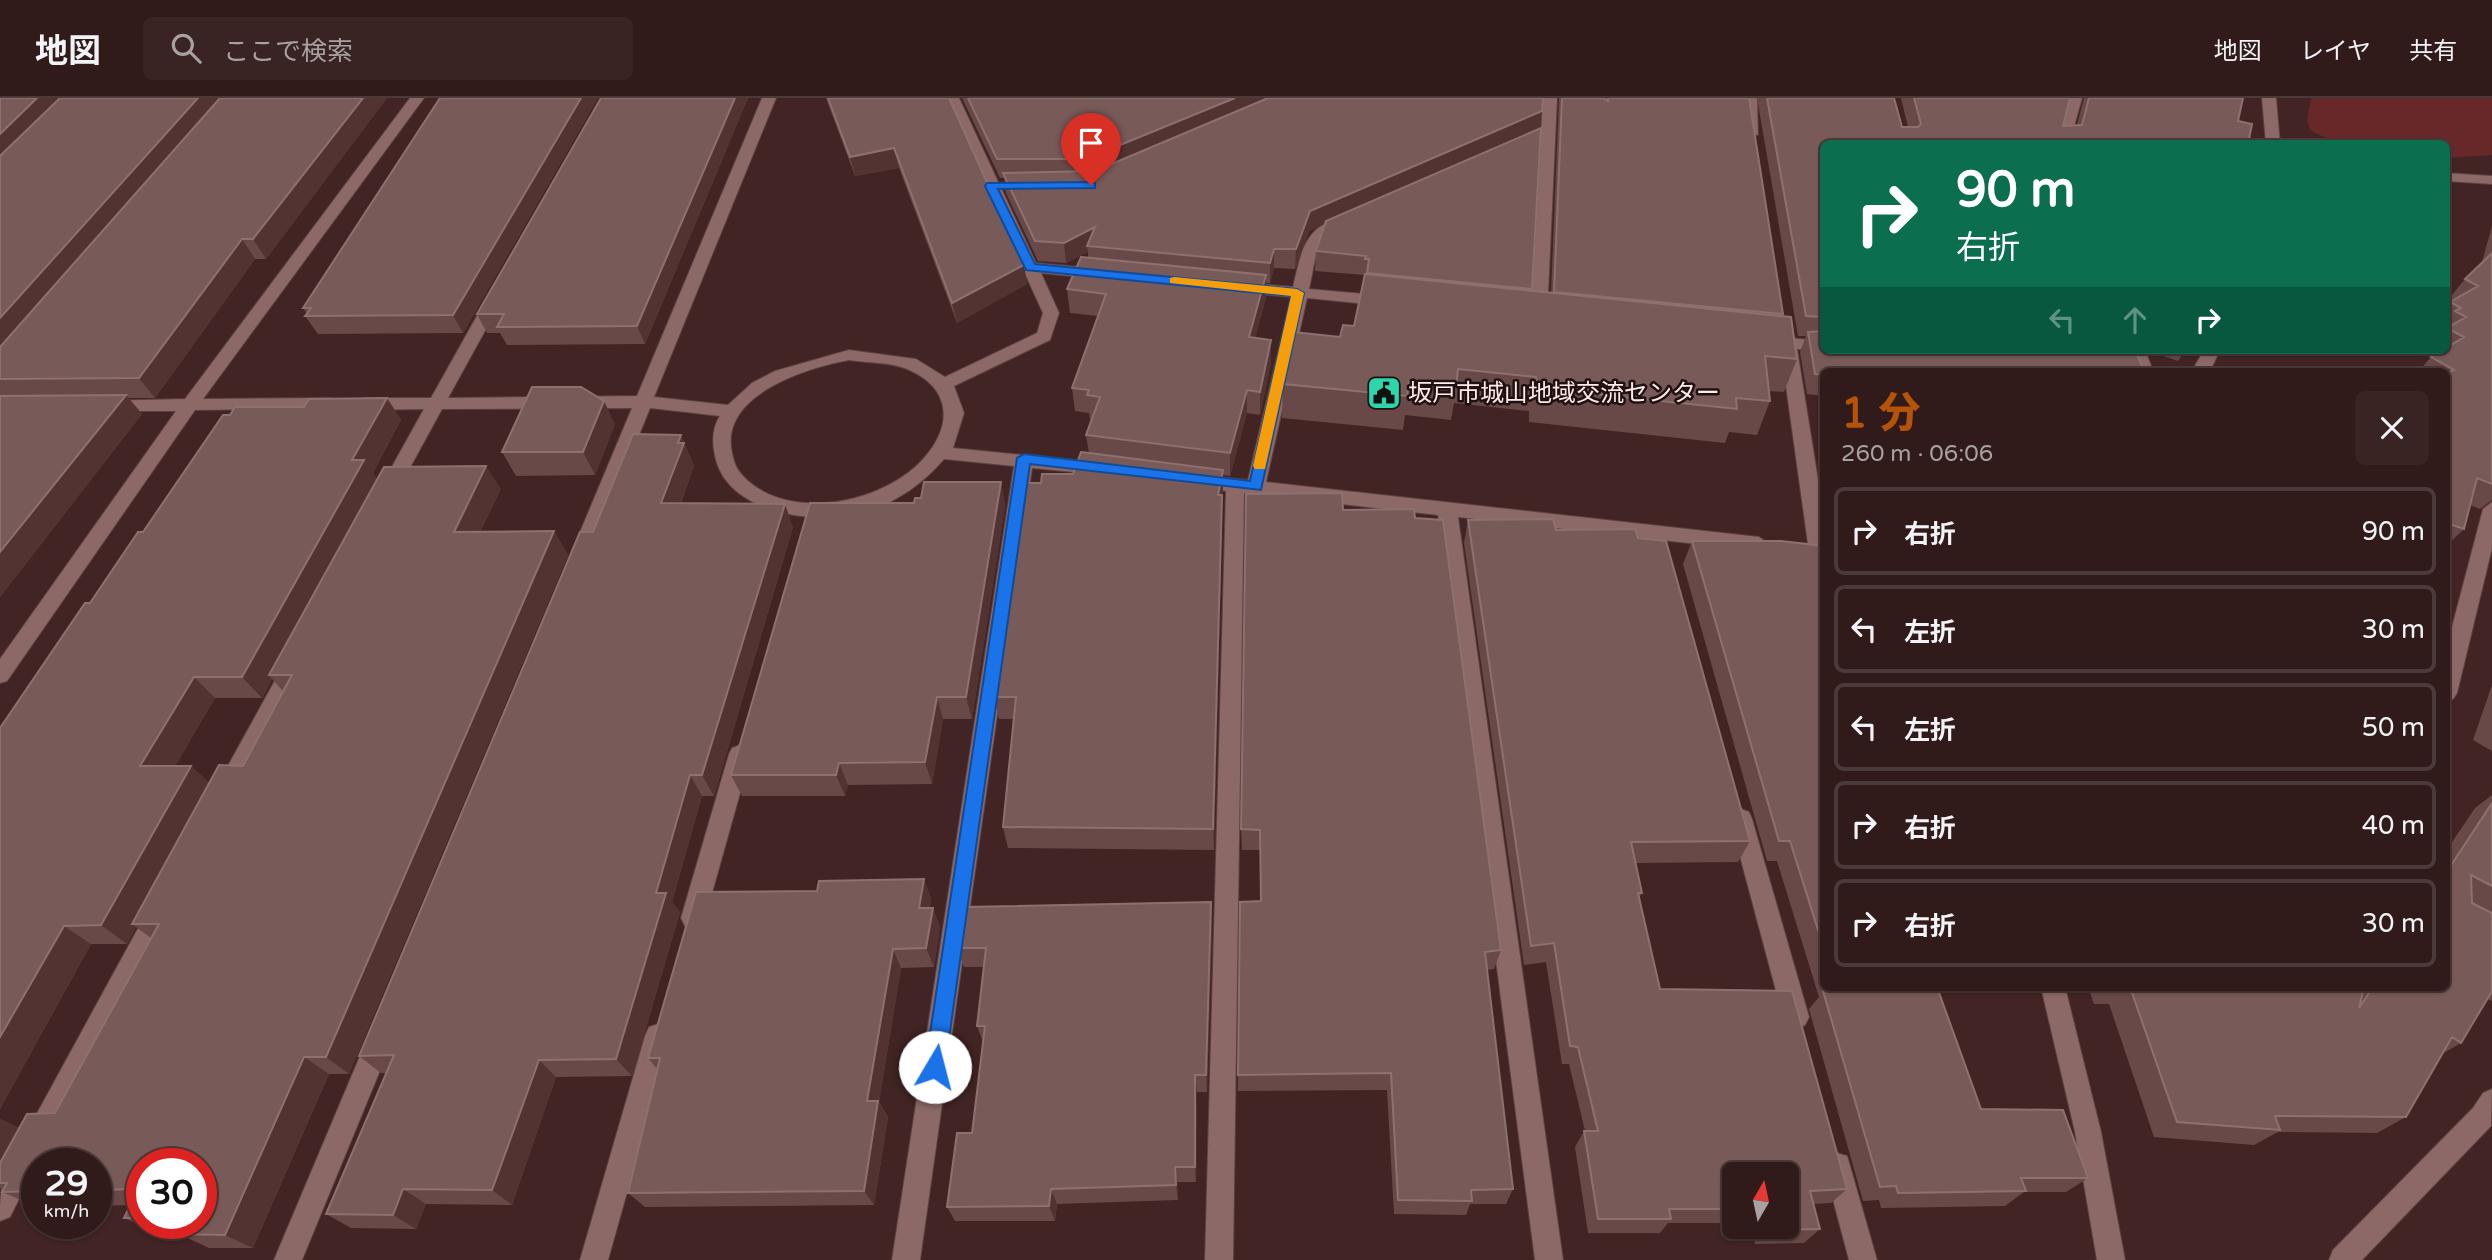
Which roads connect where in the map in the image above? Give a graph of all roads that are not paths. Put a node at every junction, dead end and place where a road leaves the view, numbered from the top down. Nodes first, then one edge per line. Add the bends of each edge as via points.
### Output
1 (417, 98) edge
2 (769, 98) edge
3 (953, 98) edge
4 (1550, 98) edge
5 (1750, 98) edge
6 (2269, 98) edge
7 (2070, 99) edge
8 (1549, 134) junction
9 (2063, 140) edge
10 (2273, 140) edge
11 (1754, 143) edge
12 (1499, 155) edge
13 (2450, 177) edge
14 (2492, 180) edge
15 (1015, 185) edge
16 (991, 186) junction
17 (1362, 214) edge
18 (1030, 267) junction
19 (508, 274) edge
20 (1124, 276) edge
21 (1217, 285) edge
22 (1297, 293) junction
23 (1405, 303) edge
24 (1540, 316) edge
25 (1820, 345) edge
26 (944, 384) junction
27 (644, 402) junction
28 (435, 403) junction
29 (190, 404) junction
30 (81, 406) edge
31 (733, 411) junction
32 (944, 453) junction
33 (1024, 458) junction
34 (1129, 472) edge
35 (1182, 479) edge
36 (1245, 487) junction
37 (1447, 509) junction
38 (2492, 509) edge
39 (811, 510) junction
40 (376, 513) edge
41 (1661, 534) junction
42 (803, 536) edge
43 (1820, 546) edge
44 (1820, 551) edge
45 (1669, 561) edge
46 (569, 582) edge
47 (303, 647) edge
48 (0, 675) edge
49 (2450, 677) edge
50 (745, 737) edge
51 (1736, 803) edge
52 (218, 805) edge
53 (172, 891) edge
54 (687, 938) edge
55 (2054, 991) edge
56 (389, 1017) edge
57 (663, 1019) edge
58 (1803, 1045) edge
59 (2492, 1102) edge
60 (1829, 1139) edge
61 (0, 1207) edge
62 (288, 1260) edge
63 (594, 1260) edge
64 (906, 1260) edge
65 (1219, 1260) edge
66 (1549, 1260) edge
67 (1863, 1260) edge
68 (2111, 1260) edge
69 (2343, 1260) edge

1 - 29 street
2 - 27 street
3 - 16 street
4 - 8 street
5 - 11 street
6 - 10 street
7 - 9 street
8 - 12 street
8 - 24 street
13 - 14 street
15 - 16 street
16 - 18 street
17 - 22 street via 1316,236
18 - 20 street
18 - 26 street via 1051,313 1044,336
19 - 28 street
21 - 22 street
22 - 23 street
22 - 36 street
25 - 43 street via 1782,338
26 - 31 street via 898,359 831,357 775,376
26 - 32 street via 955,412 954,433
27 - 28 street
27 - 31 street
27 - 46 street
28 - 29 street
28 - 40 street
29 - 30 street
29 - 48 street
31 - 39 street via 721,440 722,455 736,482 768,501
32 - 33 street
32 - 39 street via 921,476 889,495 850,507
33 - 34 street
33 - 64 street
35 - 36 street
36 - 37 street
36 - 65 street
37 - 41 street
37 - 66 street
38 - 49 street
39 - 42 street
41 - 44 street
41 - 45 street
47 - 52 street
50 - 54 street
51 - 58 street
53 - 61 street
55 - 68 street via 2088,1132
56 - 62 street
57 - 63 street
59 - 69 street
60 - 67 street

